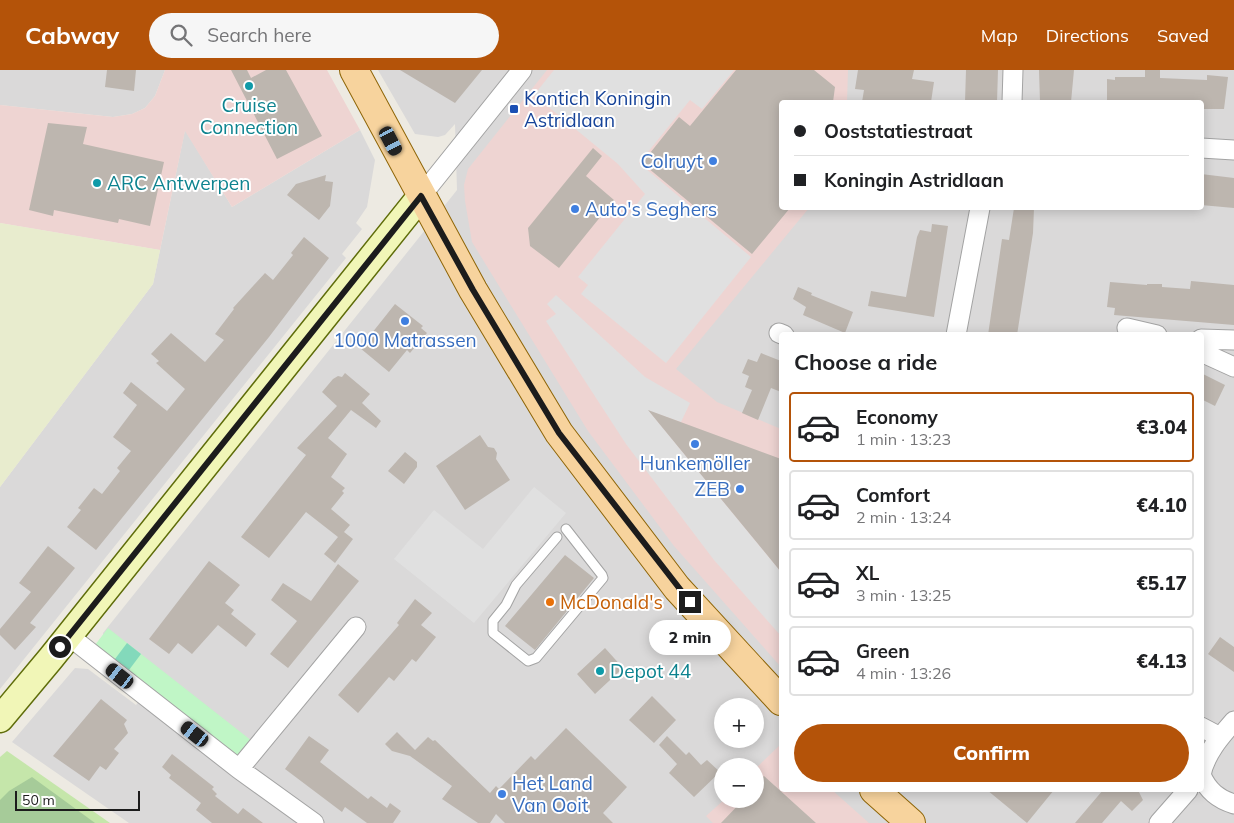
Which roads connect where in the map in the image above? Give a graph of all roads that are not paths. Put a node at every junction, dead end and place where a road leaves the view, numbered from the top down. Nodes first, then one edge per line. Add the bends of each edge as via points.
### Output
1 (354, 70) edge
2 (522, 70) edge
3 (1013, 70) edge
4 (1012, 100) edge
5 (1204, 148) edge
6 (1234, 150) edge
7 (421, 196) junction
8 (980, 210) edge
9 (1127, 328) dead end
10 (957, 332) edge
11 (1144, 332) edge
12 (1204, 339) edge
13 (1234, 340) edge
14 (1204, 353) edge
15 (1234, 367) edge
16 (566, 529) dead end
17 (557, 537) dead end
18 (356, 627) dead end
19 (70, 636) junction
20 (779, 700) edge
21 (0, 719) edge
22 (1234, 721) edge
23 (1204, 729) edge
24 (1220, 737) junction
25 (1204, 763) edge
26 (239, 770) junction
27 (1204, 782) edge
28 (876, 792) edge
29 (1186, 792) edge
30 (1234, 804) edge
31 (314, 823) edge
32 (911, 823) edge
33 (1159, 823) edge

1 - 7 main road
2 - 7 street
3 - 4 street
5 - 6 street
7 - 19 street
7 - 20 main road via 559,433 677,588
8 - 10 street
9 - 11 street
12 - 13 street
14 - 15 street
16 - 17 lane via 603,578 536,658 528,660 493,633 493,621 506,606 516,585
18 - 26 street
19 - 21 street
19 - 26 street
22 - 24 street
23 - 24 street
24 - 25 street
26 - 31 street
27 - 30 street via 1214,794
28 - 32 main road
29 - 33 street

